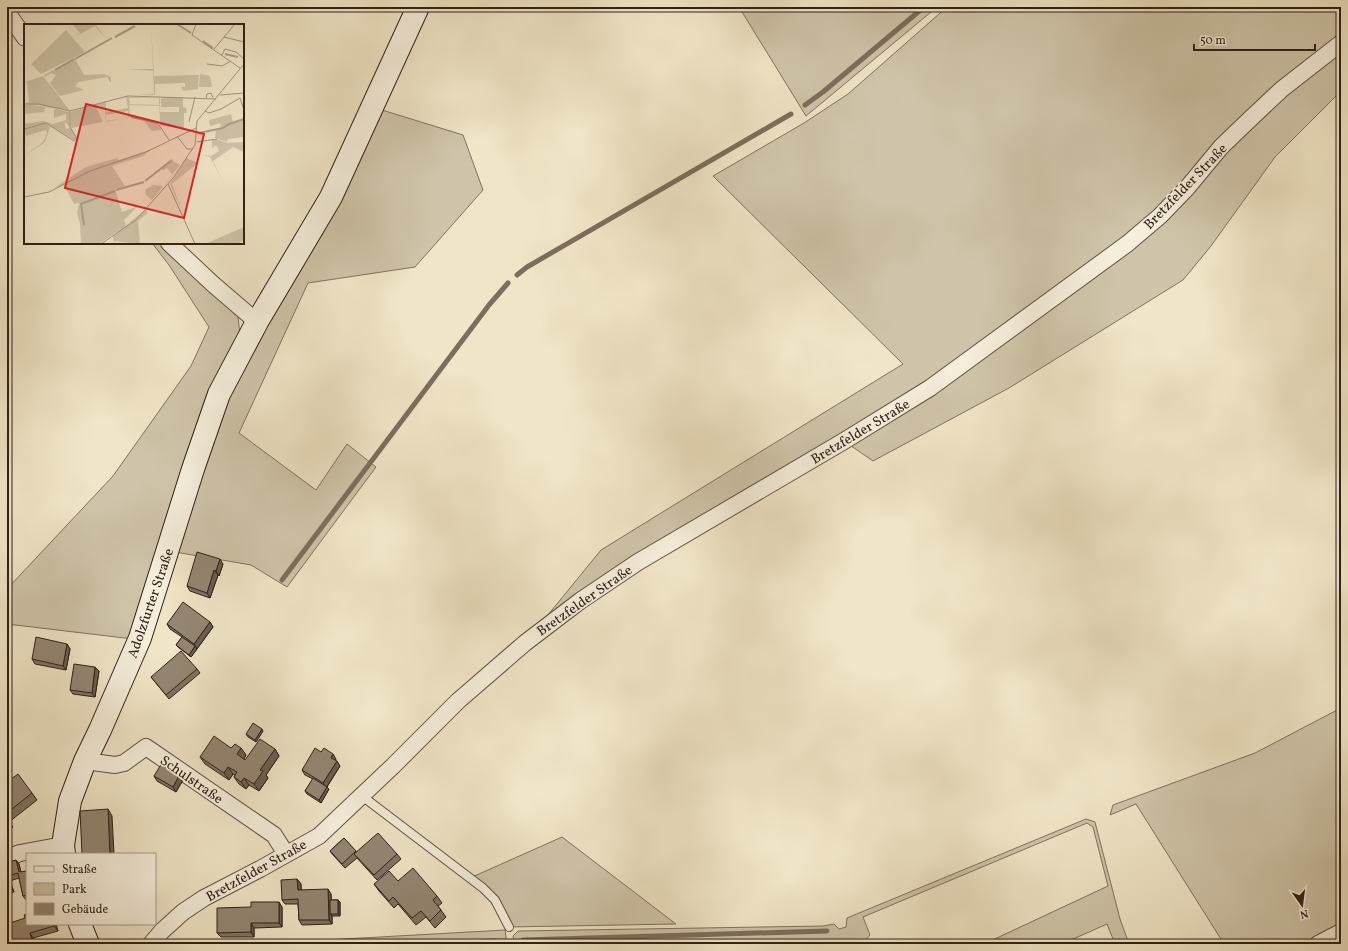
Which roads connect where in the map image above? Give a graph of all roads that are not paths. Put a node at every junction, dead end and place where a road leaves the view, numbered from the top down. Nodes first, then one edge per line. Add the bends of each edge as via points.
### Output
1 (418, 7) edge
2 (7, 12) edge
3 (24, 37) edge
4 (1341, 43) edge
5 (170, 244) edge
6 (257, 322) junction
7 (85, 761) junction
8 (362, 796) junction
9 (63, 850) edge
10 (286, 854) junction
11 (7, 858) edge
12 (80, 925) edge
13 (509, 927) dead end
14 (1341, 932) edge
15 (88, 944) edge
16 (151, 944) edge
17 (1318, 944) edge

1 - 6 main road, Adolzfurter Straße via 331,197
2 - 3 street
4 - 8 street, Bretzfelder Straße via 1282,89 1222,147 1160,216 1127,244 930,388 638,562 580,601 525,642 458,701
5 - 6 street
6 - 7 main road, Adolzfurter Straße via 219,394 192,469 140,638
7 - 9 main road, Adolzfurter Straße via 70,801
7 - 10 street, Schulstraße via 115,765 124,763 146,747 274,835
8 - 10 street, Bretzfelder Straße via 319,836
8 - 13 lane via 483,888 495,900
9 - 11 street via 20,853
10 - 16 street, Bretzfelder Straße via 183,912
12 - 15 main road
14 - 17 street

